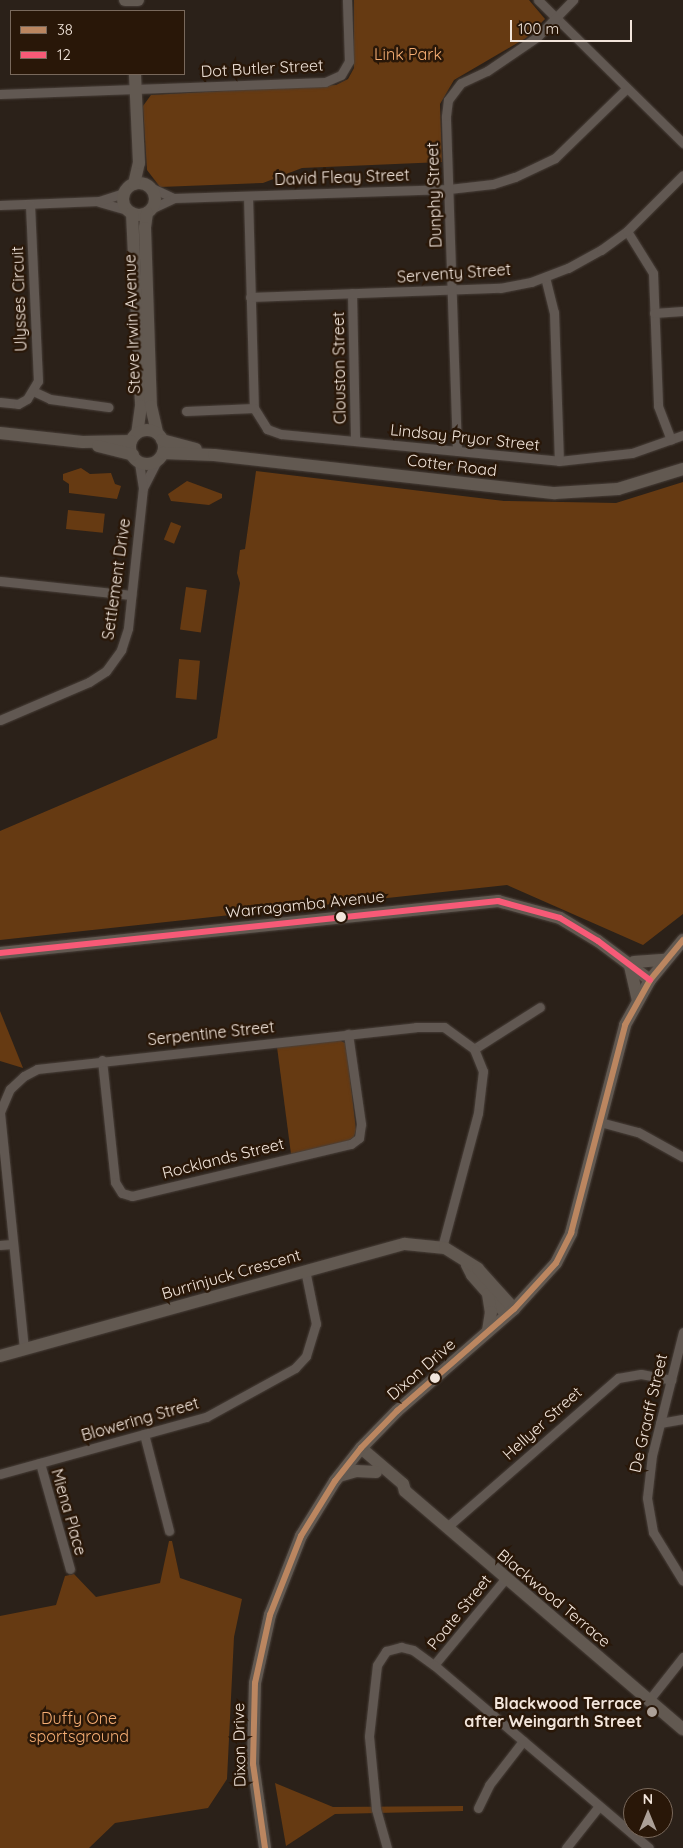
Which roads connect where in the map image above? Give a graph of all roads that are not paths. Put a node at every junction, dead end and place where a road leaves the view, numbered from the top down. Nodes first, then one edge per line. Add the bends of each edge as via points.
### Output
1 (125, 0) edge
2 (139, 0) edge
3 (347, 0) edge
4 (538, 0) edge
5 (573, 0) edge
6 (556, 18) junction
7 (135, 75) edge
8 (627, 88) junction
9 (136, 89) junction
10 (0, 94) edge
11 (683, 143) edge
12 (683, 175) edge
13 (139, 187) junction
14 (449, 189) junction
15 (248, 196) junction
16 (174, 198) junction
17 (99, 202) junction
18 (30, 204) junction
19 (0, 205) edge
20 (150, 210) junction
21 (130, 212) junction
22 (628, 231) junction
23 (545, 277) junction
24 (452, 289) junction
25 (352, 293) junction
26 (250, 298) junction
27 (683, 311) edge
28 (654, 313) junction
29 (33, 391) junction
30 (0, 402) edge
31 (108, 407) dead end
32 (254, 408) junction
33 (186, 410) dead end
34 (0, 433) edge
35 (683, 435) edge
36 (159, 436) junction
37 (134, 437) junction
38 (671, 440) junction
39 (355, 441) junction
40 (83, 442) junction
41 (457, 451) junction
42 (214, 455) junction
43 (160, 457) junction
44 (136, 458) junction
45 (559, 461) junction
46 (683, 469) edge
47 (143, 488) junction
48 (0, 581) edge
49 (131, 595) junction
50 (0, 720) edge
51 (683, 940) edge
52 (0, 953) edge
53 (665, 960) junction
54 (632, 964) junction
55 (651, 978) junction
56 (638, 1000) junction
57 (540, 1007) dead end
58 (348, 1034) junction
59 (474, 1049) junction
60 (102, 1060) junction
61 (600, 1122) junction
62 (0, 1132) edge
63 (683, 1157) edge
64 (12, 1244) junction
65 (0, 1245) edge
66 (442, 1247) junction
67 (305, 1270) junction
68 (491, 1290) junction
69 (531, 1292) junction
70 (510, 1312) junction
71 (488, 1331) junction
72 (683, 1332) edge
73 (24, 1349) junction
74 (0, 1356) edge
75 (671, 1380) junction
76 (683, 1420) edge
77 (660, 1423) junction
78 (377, 1431) junction
79 (144, 1434) junction
80 (358, 1451) junction
81 (40, 1463) junction
82 (378, 1468) junction
83 (0, 1474) edge
84 (339, 1476) junction
85 (447, 1528) junction
86 (169, 1531) dead end
87 (70, 1569) dead end
88 (506, 1578) junction
89 (683, 1580) edge
90 (683, 1658) edge
91 (434, 1665) junction
92 (649, 1700) junction
93 (683, 1729) edge
94 (523, 1741) junction
95 (599, 1806) junction
96 (478, 1808) dead end
97 (265, 1848) edge
98 (387, 1848) edge
99 (566, 1848) edge
100 (648, 1848) edge

1 - 2 main road
3 - 9 street, Dot Butler Street via 349,61 341,75 325,82
4 - 6 street
5 - 6 street, Dunphy Street
6 - 8 street
6 - 14 street, Dunphy Street via 515,54 461,83 451,94 446,116
7 - 9 main road
8 - 11 street
8 - 14 street, David Fleay Street via 555,158 515,177 471,188
9 - 10 street
9 - 13 main road
12 - 22 street, Serventy Street
13 - 16 street, David Fleay Street
13 - 17 street
13 - 20 main road, Steve Irwin Avenue via 155,197
13 - 21 main road, Steve Irwin Avenue via 123,202
14 - 15 street, David Fleay Street
14 - 24 street, Dunphy Street
15 - 16 street, David Fleay Street
15 - 26 street
16 - 20 street, David Fleay Street
17 - 18 street
17 - 21 street
18 - 19 street
18 - 29 street, Ulysses Circuit via 38,381
20 - 21 main road
20 - 36 main road, Steve Irwin Avenue via 145,228 152,406
21 - 37 main road, Steve Irwin Avenue via 141,406
22 - 23 street, Serventy Street via 590,258
22 - 28 street via 653,273
23 - 24 street, Serventy Street via 500,288
23 - 45 street via 554,312
24 - 25 street, Serventy Street
24 - 41 street, Dunphy Street
25 - 26 street, Serventy Street
25 - 39 street, Clouston Street
26 - 32 street
27 - 28 street
28 - 38 street via 658,406
29 - 30 street via 18,404
29 - 31 street via 50,400
32 - 33 street
32 - 39 street, Lindsay Pryor Street via 267,429 281,434
34 - 40 main road
35 - 38 street, Lindsay Pryor Street
36 - 37 main road, Cotter Road via 147,430
36 - 42 main road, Cotter Road
36 - 43 main road, Steve Irwin Avenue
37 - 40 main road
37 - 44 main road, Steve Irwin Avenue
38 - 45 street, Lindsay Pryor Street via 632,453
39 - 41 street, Lindsay Pryor Street
40 - 44 main road
41 - 45 street, Lindsay Pryor Street
42 - 43 main road, Cotter Road
42 - 46 main road, Cotter Road via 555,493 618,489
43 - 44 main road, Cotter Road
43 - 47 street, Settlement Drive
44 - 47 street, Settlement Drive
47 - 49 street, Settlement Drive
48 - 49 street
49 - 50 street, Settlement Drive via 125,640 106,671 89,682
51 - 53 main road, Dixon Drive
52 - 54 main road, Warragamba Avenue via 498,901 560,918
53 - 54 main road
53 - 55 main road, Dixon Drive
54 - 55 main road, Warragamba Avenue
54 - 56 main road
55 - 56 main road, Dixon Drive
56 - 61 main road, Dixon Drive via 620,1040
57 - 59 street
58 - 59 street, Serpentine Street via 444,1028
58 - 60 street, Serpentine Street
58 - 60 street, Rocklands Street via 360,1124 359,1138 351,1144 132,1196 122,1193 115,1182
59 - 66 street via 484,1071 478,1113
60 - 62 street, Serpentine Street via 37,1069 24,1076 10,1089 0,1112
61 - 63 street via 638,1132
61 - 69 main road, Dixon Drive via 571,1233 556,1263
62 - 64 street, Serpentine Street
64 - 65 street
64 - 73 street, Serpentine Street
66 - 67 main road, Burrinjuck Crescent via 405,1244
66 - 68 main road via 478,1269
67 - 73 main road, Burrinjuck Crescent
67 - 79 street, Blowering Street via 316,1324 306,1356 295,1368 206,1417
68 - 69 main road
68 - 70 main road
68 - 71 main road
69 - 70 main road, Dixon Drive
70 - 71 main road, Dixon Drive
71 - 78 main road, Dixon Drive
72 - 75 street, De Graaff Street
73 - 74 main road, Burrinjuck Crescent
75 - 77 street, De Graaff Street
75 - 85 street, Hellyer Street via 641,1374 618,1378
76 - 77 street
77 - 89 street, De Graaff Street via 647,1479 649,1518 664,1553
78 - 80 main road, Dixon Drive
78 - 82 main road
79 - 81 street, Blowering Street
79 - 86 street
80 - 82 main road, Blackwood Terrace
80 - 84 main road, Dixon Drive
81 - 83 street, Blowering Street
81 - 87 street, Miena Place
82 - 84 main road
82 - 85 main road, Blackwood Terrace via 397,1491 405,1491
84 - 97 main road, Dixon Drive via 315,1511 294,1552 275,1600 262,1647 255,1683 252,1740 259,1824
85 - 88 main road, Blackwood Terrace
88 - 91 street, Poate Street
88 - 92 main road, Blackwood Terrace
90 - 92 street
91 - 94 street
91 - 98 street via 413,1650 400,1647 386,1651 377,1665 369,1736 376,1809
92 - 93 main road, Blackwood Terrace
94 - 95 street
94 - 96 street via 489,1785
95 - 99 street
95 - 100 street

